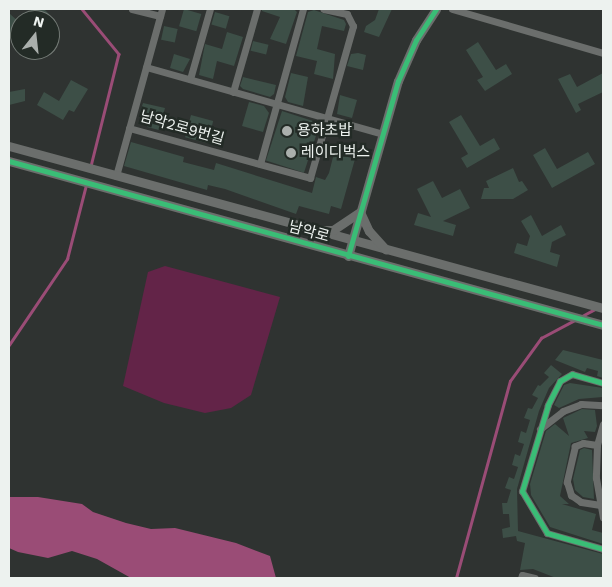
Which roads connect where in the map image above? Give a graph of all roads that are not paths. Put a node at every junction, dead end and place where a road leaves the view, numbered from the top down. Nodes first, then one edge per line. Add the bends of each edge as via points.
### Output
1 (132, 9) edge
2 (210, 9) edge
3 (257, 9) edge
4 (303, 9) edge
5 (324, 9) edge
6 (436, 9) edge
7 (452, 9) edge
8 (161, 12) edge
9 (603, 53) edge
10 (146, 67) junction
11 (190, 79) junction
12 (233, 92) junction
13 (276, 104) junction
14 (326, 118) junction
15 (129, 128) junction
16 (382, 134) junction
17 (9, 146) edge
18 (9, 161) edge
19 (260, 164) junction
20 (113, 175) junction
21 (360, 212) junction
22 (312, 230) junction
23 (352, 241) junction
24 (386, 250) junction
25 (348, 256) junction
26 (603, 308) edge
27 (603, 325) edge
28 (603, 383) edge
29 (603, 405) edge
30 (603, 424) edge
31 (540, 429) junction
32 (597, 445) junction
33 (599, 505) junction
34 (603, 517) edge
35 (603, 549) edge
36 (521, 578) edge
37 (535, 578) edge

1 - 8 street, 남악2로9번길
2 - 11 street
3 - 12 street
4 - 13 street
5 - 14 street, 남악2로9번길 via 347,14 353,26
6 - 16 street via 406,60
7 - 9 street
8 - 10 street, 남악2로9번길
10 - 11 street
10 - 15 street, 남악2로9번길
11 - 12 street
12 - 13 street
13 - 14 street
13 - 19 street
14 - 16 street
14 - 19 street, 남악2로9번길 via 310,178
15 - 19 street, 남악2로9번길
15 - 20 street
16 - 21 street
17 - 20 street, 남악로
18 - 25 street, 남악로
20 - 22 street, 남악로
21 - 22 street via 333,230
21 - 23 street
21 - 24 street via 369,231
22 - 23 street, 남악로
23 - 24 street, 남악로
23 - 25 street
24 - 26 street, 남악로
25 - 27 street, 남악로
28 - 31 street via 572,374 560,381
29 - 31 street via 581,404 563,411
30 - 32 street
31 - 35 street via 522,490 530,507 547,533
32 - 33 street
32 - 33 street via 583,442 575,446 567,482 571,494 581,502
33 - 34 street
36 - 37 street via 522,575

